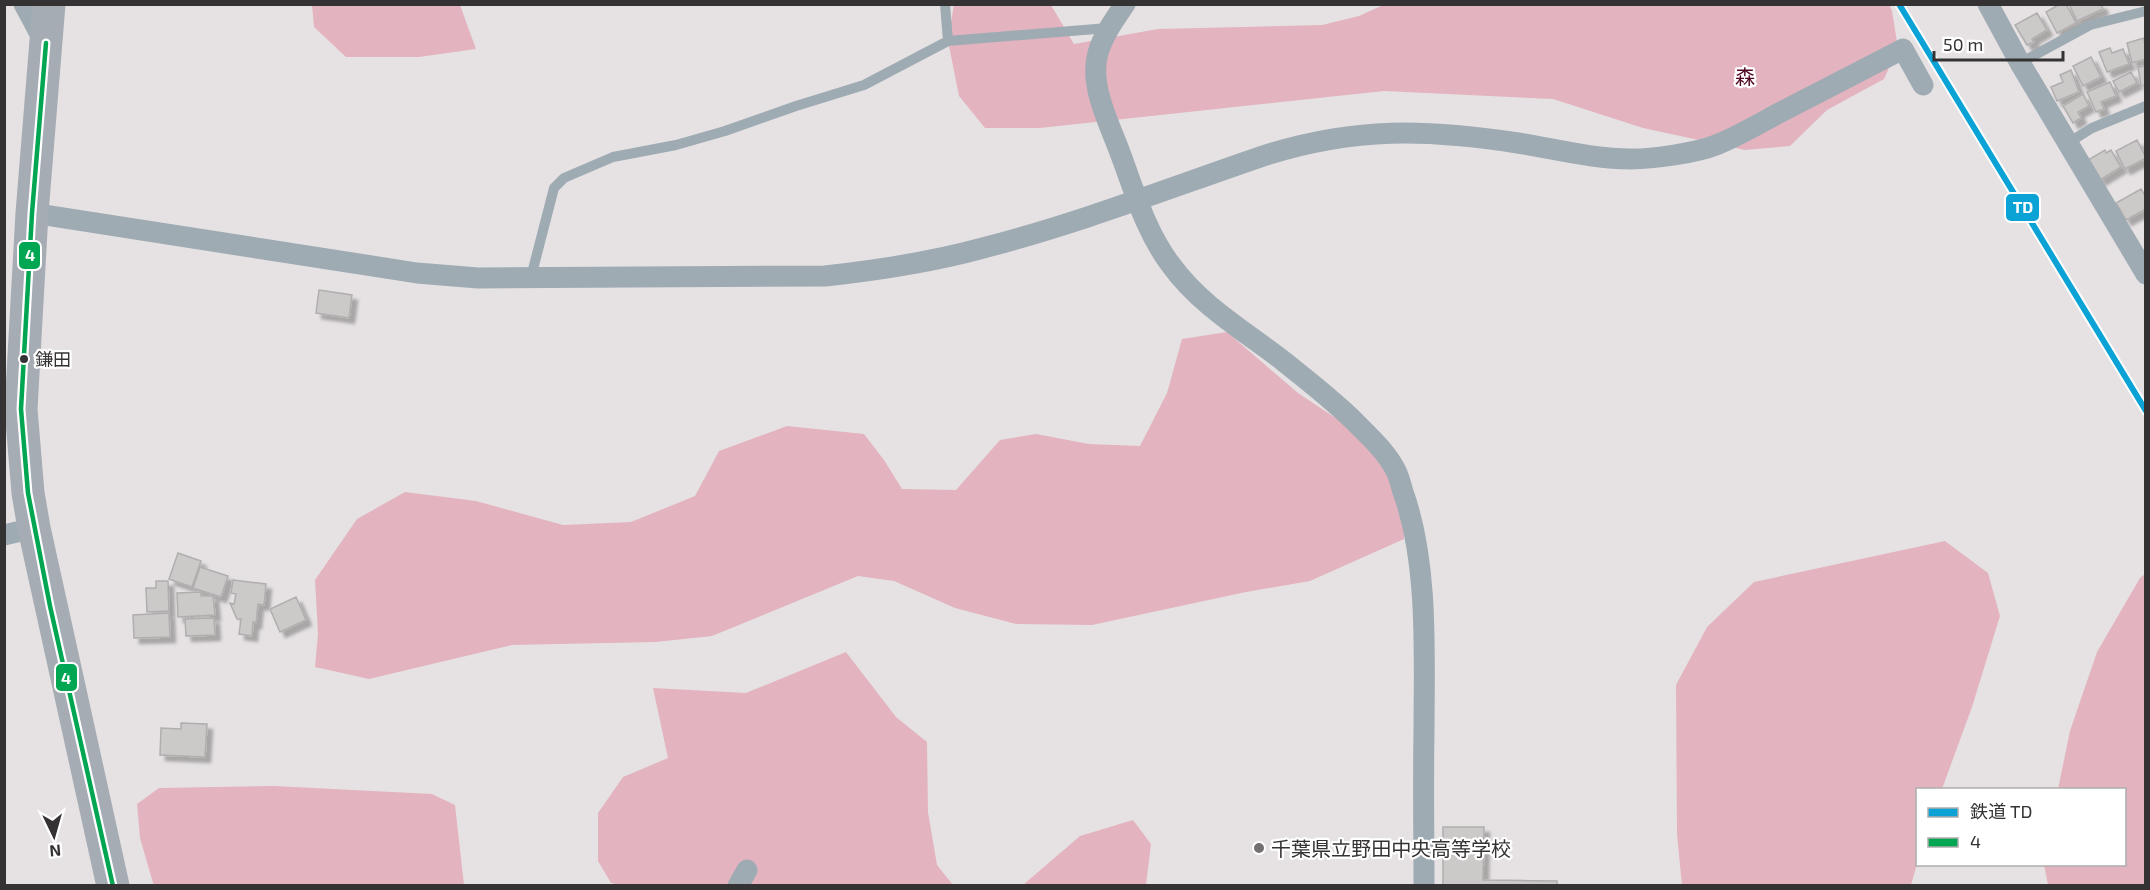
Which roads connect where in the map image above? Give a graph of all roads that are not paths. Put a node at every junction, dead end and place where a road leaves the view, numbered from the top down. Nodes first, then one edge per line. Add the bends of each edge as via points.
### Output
1 (24, 4) edge
2 (49, 4) edge
3 (945, 4) edge
4 (1125, 4) edge
5 (1988, 4) edge
6 (2145, 11) edge
7 (1109, 28) junction
8 (948, 41) junction
9 (46, 43) junction
10 (2020, 63) junction
11 (1923, 85) dead end
12 (2145, 106) edge
13 (2068, 143) junction
14 (1138, 201) junction
15 (32, 213) junction
16 (2145, 274) edge
17 (531, 277) junction
18 (19, 531) edge
19 (113, 885) edge
20 (1424, 885) edge

1 - 9 street
2 - 9 main road
3 - 8 lane
4 - 7 street
5 - 10 street
6 - 10 lane via 2090,25
7 - 8 lane
7 - 14 street via 1098,51 1096,82
8 - 17 lane via 864,85 725,131 613,157 564,178 554,188
9 - 15 main road
10 - 13 street
11 - 14 street via 1903,49 1715,146 1632,159 1479,137 1386,132 1341,136 1301,144
12 - 13 lane via 2092,128
13 - 16 street
14 - 17 street via 982,249 871,271 742,278
14 - 20 street via 1152,236 1171,266 1202,299 1347,414 1395,469 1409,509 1421,581
15 - 17 street via 417,273
15 - 18 main road via 21,409 28,493
18 - 19 main road

